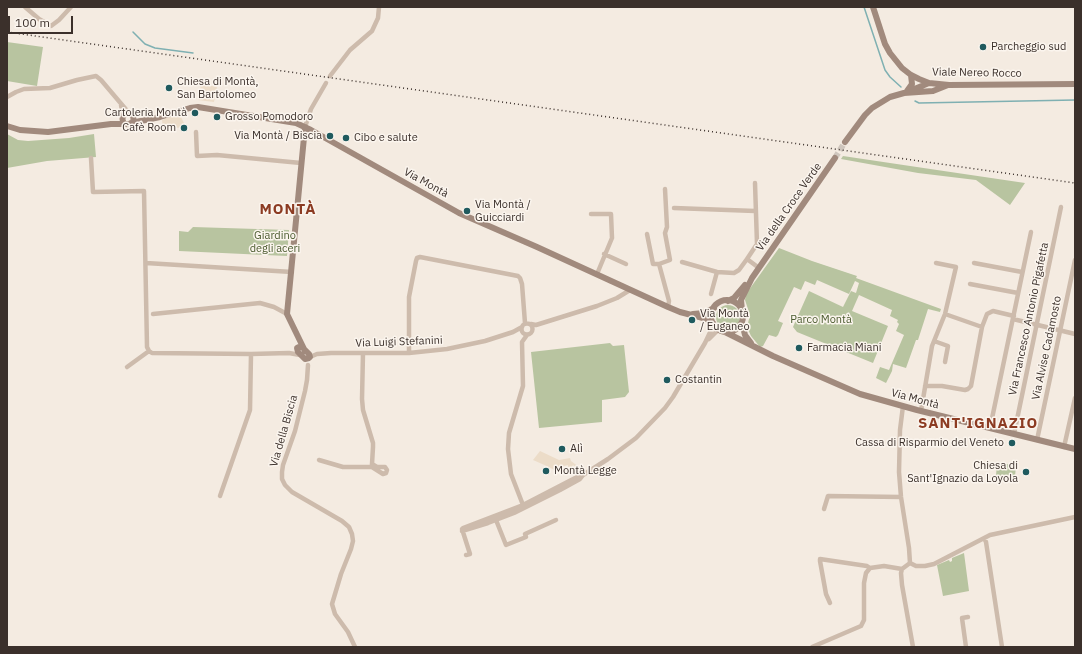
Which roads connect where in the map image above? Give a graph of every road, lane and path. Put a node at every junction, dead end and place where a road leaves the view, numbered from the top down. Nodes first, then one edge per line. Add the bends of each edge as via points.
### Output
1 (25, 7) edge
2 (71, 7) edge
3 (379, 7) edge
4 (873, 7) edge
5 (911, 75) junction
6 (330, 76) dead end
7 (326, 83) dead end
8 (929, 83) junction
9 (1075, 84) edge
10 (949, 85) junction
11 (905, 92) junction
12 (924, 92) junction
13 (7, 97) edge
14 (126, 116) junction
15 (153, 119) junction
16 (111, 124) junction
17 (128, 124) junction
18 (7, 126) edge
19 (305, 127) junction
20 (196, 132) dead end
21 (846, 142) tunnel mouth
22 (91, 158) dead end
23 (835, 158) tunnel mouth
24 (301, 163) junction
25 (755, 183) dead end
26 (665, 189) dead end
27 (1061, 207) dead end
28 (674, 208) dead end
29 (755, 211) junction
30 (591, 214) dead end
31 (1031, 232) dead end
32 (647, 234) dead end
33 (604, 254) junction
34 (746, 259) junction
35 (1075, 260) edge
36 (682, 262) dead end
37 (146, 263) junction
38 (936, 263) dead end
39 (974, 263) dead end
40 (626, 264) dead end
41 (659, 264) junction
42 (759, 268) junction
43 (292, 272) junction
44 (717, 272) junction
45 (1022, 272) junction
46 (597, 274) junction
47 (752, 278) junction
48 (970, 284) dead end
49 (630, 290) junction
50 (1018, 293) junction
51 (711, 294) dead end
52 (728, 301) junction
53 (668, 308) junction
54 (714, 308) junction
55 (742, 310) junction
56 (683, 313) junction
57 (153, 314) dead end
58 (287, 314) junction
59 (945, 314) junction
60 (1014, 317) junction
61 (742, 323) junction
62 (714, 324) junction
63 (1037, 325) junction
64 (529, 326) junction
65 (982, 327) junction
66 (1060, 330) junction
67 (722, 331) junction
68 (513, 332) junction
69 (525, 334) junction
70 (1075, 334) edge
71 (298, 336) junction
72 (934, 340) junction
73 (705, 343) junction
74 (297, 348) junction
75 (757, 348) junction
76 (149, 351) junction
77 (289, 353) junction
78 (331, 353) junction
79 (363, 353) junction
80 (409, 353) junction
81 (251, 354) junction
82 (306, 357) junction
83 (945, 362) dead end
84 (127, 367) dead end
85 (925, 386) junction
86 (1075, 398) edge
87 (903, 406) junction
88 (921, 411) junction
89 (990, 428) junction
90 (1014, 434) junction
91 (1037, 440) junction
92 (1064, 446) junction
93 (1075, 449) edge
94 (319, 460) dead end
95 (583, 476) junction
96 (220, 496) dead end
97 (901, 497) junction
98 (539, 502) junction
99 (523, 505) junction
100 (824, 509) dead end
101 (516, 512) junction
102 (501, 514) junction
103 (1075, 517) edge
104 (486, 520) junction
105 (496, 520) junction
106 (556, 520) dead end
107 (462, 530) junction
108 (984, 538) junction
109 (466, 555) dead end
110 (910, 563) junction
111 (870, 568) junction
112 (902, 570) junction
113 (830, 603) dead end
114 (968, 617) dead end
115 (355, 647) edge
116 (812, 647) edge
117 (913, 647) edge
118 (966, 647) edge
119 (1002, 647) edge

1 - 2 street via 51,26
3 - 6 street via 378,18 372,31 350,50
4 - 5 main road, Viale Nereo Rocco via 890,53
5 - 8 main road, Viale Nereo Rocco
5 - 11 main road via 912,84
7 - 19 street via 311,109
8 - 10 main road, Viale Nereo Rocco
8 - 11 main road
8 - 12 main road
9 - 10 main road, Viale Nereo Rocco
10 - 12 main road
11 - 12 main road
11 - 21 main road via 890,97 872,108
13 - 14 street via 24,89 50,88 96,76 102,80
14 - 15 main road, Via Montà
14 - 16 main road
14 - 17 main road via 123,122
14 - 17 main road via 133,120
15 - 17 main road, Via Montà
15 - 19 main road, Via Montà via 198,107
16 - 17 main road, Via Montà
16 - 18 main road via 48,132 20,130
19 - 24 main road
19 - 46 main road, Via Montà via 459,213
20 - 24 street via 197,156 217,155
22 - 37 street via 93,192 144,191
23 - 42 main road, Via della Croce Verde
24 - 43 main road
25 - 29 street, Via della Croce Verde
26 - 41 street via 665,233 670,260
27 - 63 street, Via Francesco Antonio Pigafetta
28 - 29 street
29 - 34 street, Via della Croce Verde via 757,244
30 - 33 street via 611,214 612,238
31 - 45 street
32 - 41 street via 653,264
33 - 40 street
33 - 46 street
34 - 42 street, Via della Croce Verde
34 - 44 street, Via della Croce Verde via 734,273
35 - 66 street, Via Alvise Cadamosto
36 - 44 street, Via della Croce Verde
37 - 43 street
37 - 76 street
38 - 59 street via 956,267
39 - 45 street
41 - 53 street via 669,301
42 - 47 main road, Via della Croce Verde
43 - 58 main road
44 - 51 street
45 - 50 street
46 - 49 main road, Via Montà
47 - 52 main road, Via della Croce Verde
47 - 55 main road, Via della Croce Verde via 740,300
48 - 50 street
49 - 53 main road, Via Montà
49 - 64 street, Via Luigi Stefanini via 609,301
50 - 60 street
52 - 54 main road, Via Montà via 723,301
52 - 55 main road via 738,304
53 - 56 main road, Via Montà
54 - 56 main road, Via Montà via 704,313
54 - 62 main road
55 - 61 main road, Via Montà
56 - 62 main road, Via Montà via 707,319
57 - 58 street via 260,303
58 - 71 main road
59 - 65 street
59 - 72 street
60 - 63 street
60 - 65 street via 993,311 986,314
60 - 89 street
61 - 67 main road via 733,331
61 - 75 main road, Via Montà via 745,336
62 - 67 main road, Via Montà
62 - 73 street
63 - 66 street
63 - 90 street, Via Francesco Antonio Pigafetta
64 - 68 street, Via Luigi Stefanini
64 - 69 street
64 - 69 street, Via Luigi Stefanini via 532,333
64 - 80 street via 522,284 518,276 420,257 416,261 409,297
65 - 85 street via 971,386 965,390
66 - 70 street
66 - 91 street, Via Alvise Cadamosto
67 - 73 street via 716,332
67 - 75 main road, Via Montà
68 - 69 street, Via Luigi Stefanini
68 - 80 street, Via Luigi Stefanini via 458,348
69 - 99 street via 522,342 523,386 509,433 508,449 511,474
71 - 74 main road
71 - 82 main road
72 - 83 street via 948,346
72 - 85 street
73 - 95 street via 673,397 651,423 632,441
74 - 77 street
74 - 82 main road via 300,347
75 - 87 main road, Via Montà via 844,388
76 - 81 street
76 - 84 street
77 - 81 street
77 - 82 street
78 - 79 street, Via Luigi Stefanini
78 - 82 street, Via Luigi Stefanini
78 - 82 street, Via Luigi Stefanini
79 - 80 street, Via Luigi Stefanini
79 - 94 street via 362,399 373,443 372,466 343,467
81 - 96 street via 250,410
82 - 115 street, Via della Biscia via 305,391 283,465 282,479 292,492 349,527 353,541 332,604 335,614
85 - 88 street
86 - 92 street
87 - 88 main road, Via Montà
87 - 97 street via 899,454
88 - 89 main road, Via Montà
89 - 90 main road, Via Montà
90 - 91 main road, Via Montà
91 - 92 main road, Via Montà
92 - 93 main road, Via Montà
95 - 98 street
95 - 99 street
97 - 100 street via 828,496
97 - 110 street
98 - 99 street
98 - 101 street
99 - 101 street
99 - 102 street
101 - 105 street
102 - 104 street
102 - 105 street
103 - 108 street
104 - 105 street
104 - 107 street
105 - 106 street via 506,545
105 - 107 street
107 - 109 street via 470,554
108 - 110 street via 934,564 918,567
108 - 119 street
110 - 112 street
111 - 112 street via 884,566
111 - 113 street via 820,559
111 - 116 street via 864,582 864,620 861,626
112 - 117 street via 902,585
114 - 118 street via 962,618

